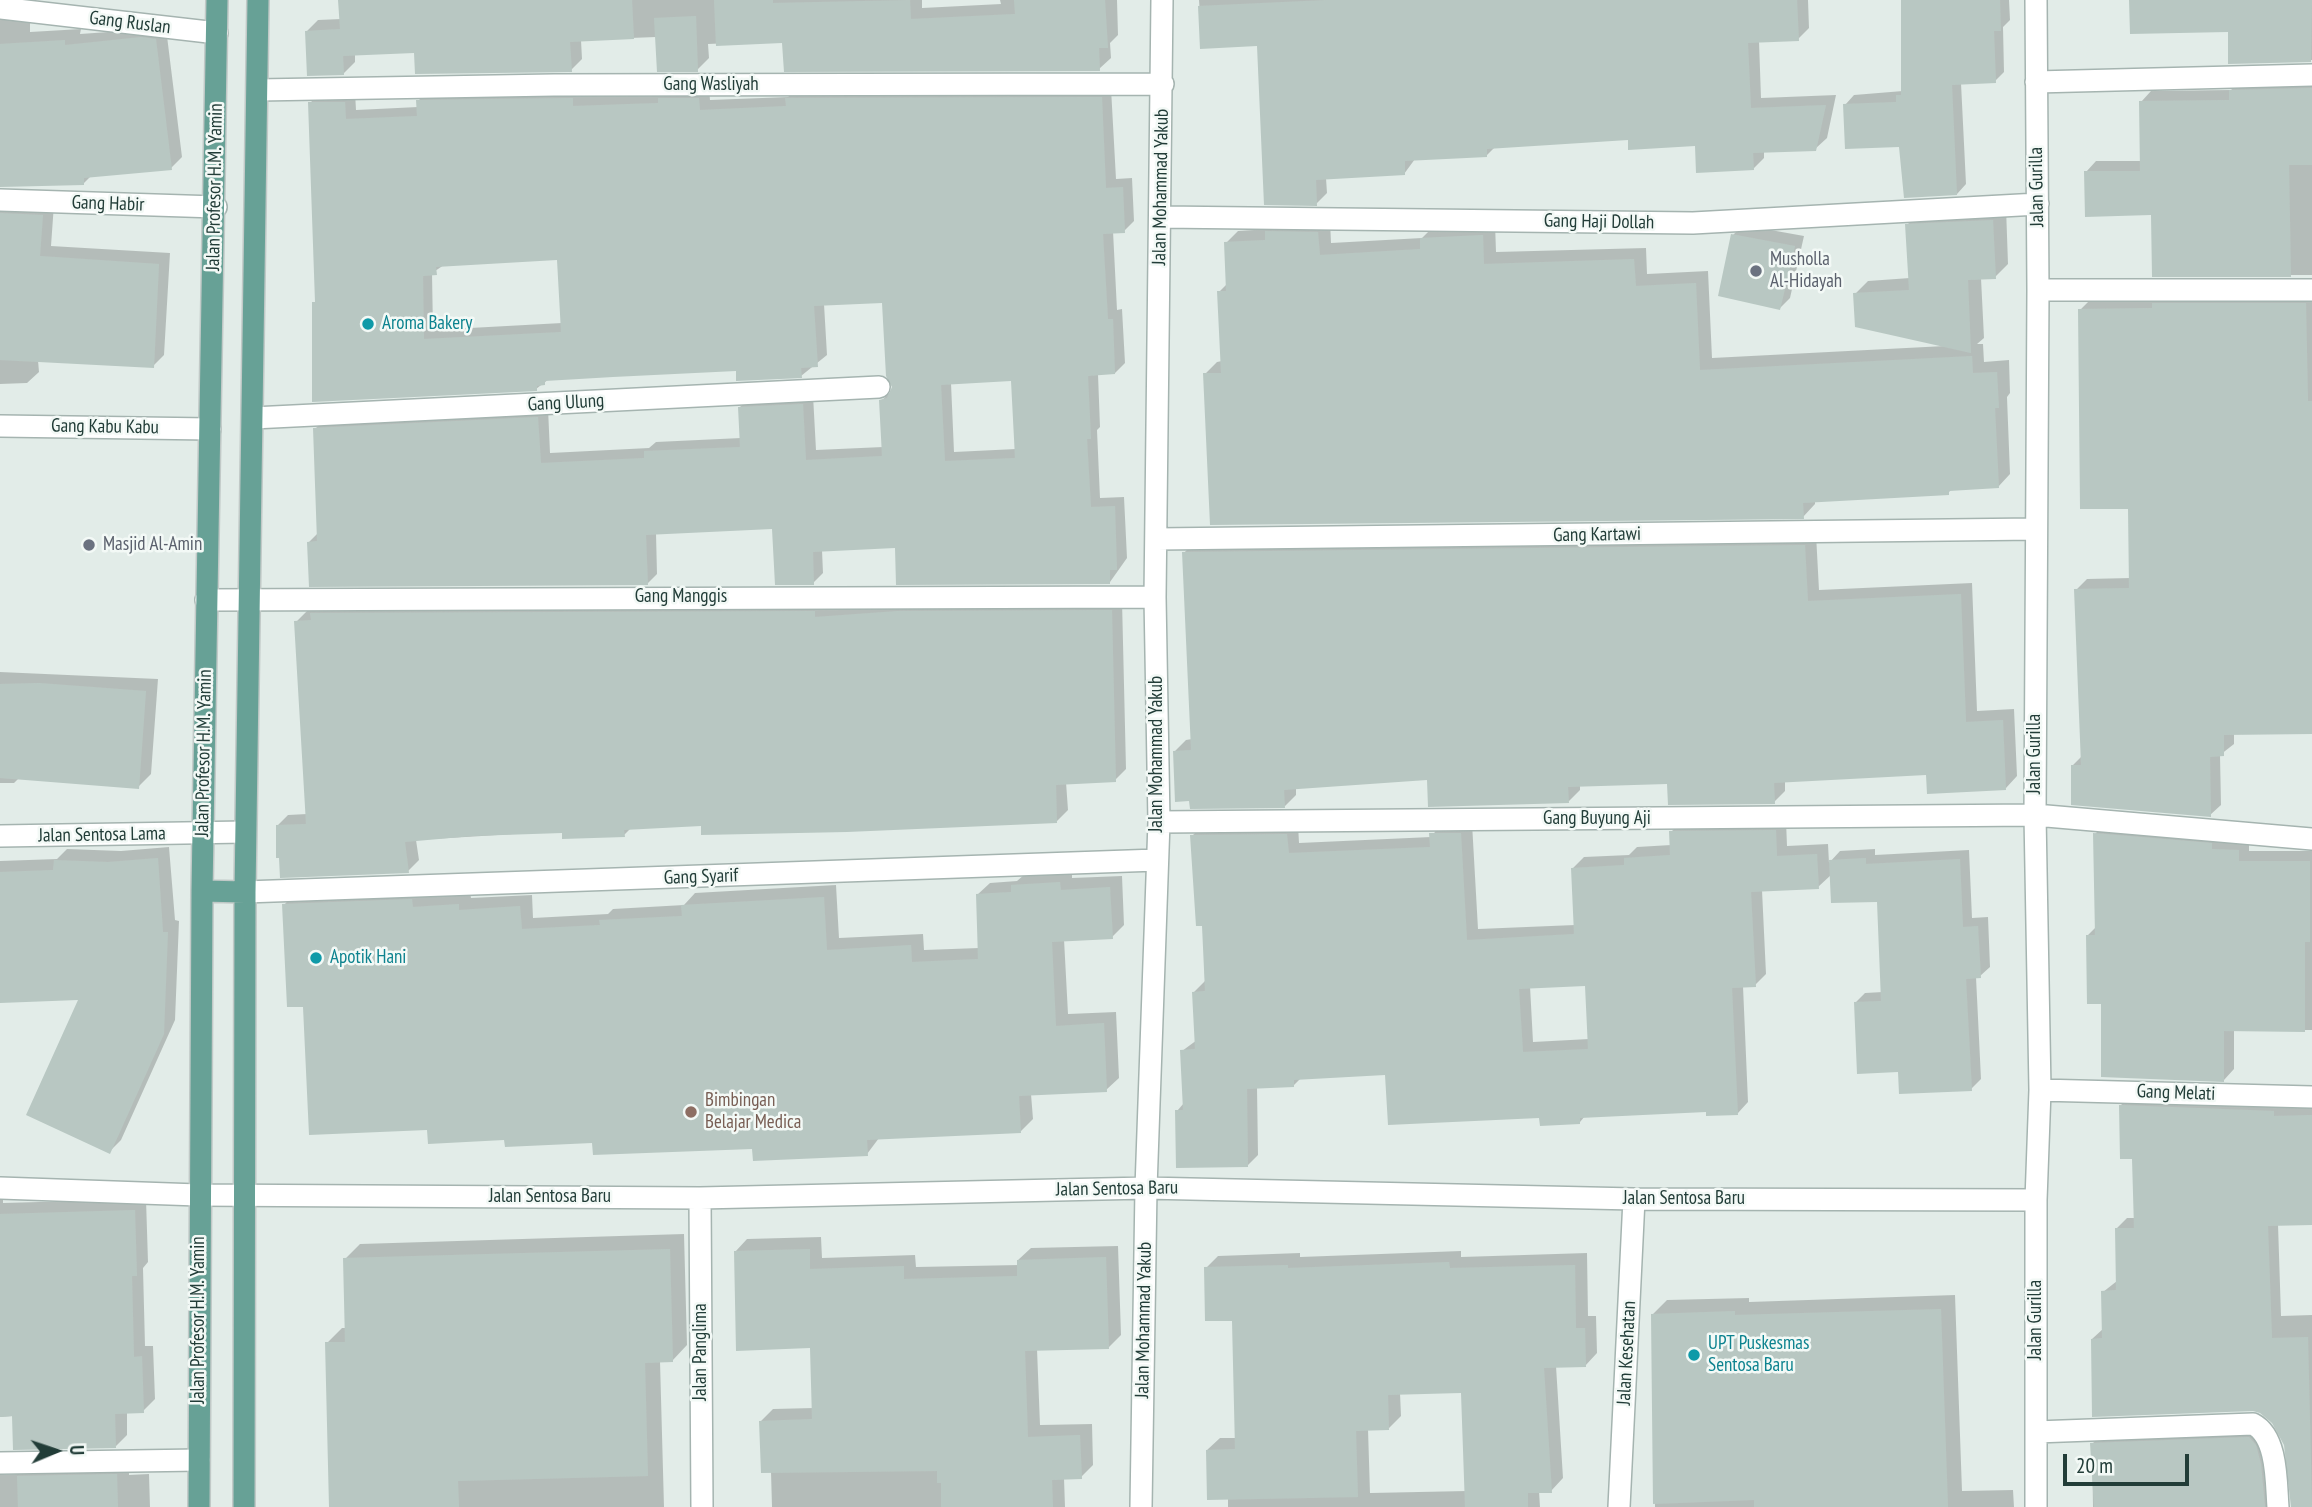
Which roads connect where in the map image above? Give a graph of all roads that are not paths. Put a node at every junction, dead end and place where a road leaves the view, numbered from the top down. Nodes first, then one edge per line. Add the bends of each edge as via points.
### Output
1 (217, 0) edge
2 (258, 0) edge
3 (1162, 0) edge
4 (2036, 0) edge
5 (0, 8) edge
6 (218, 33) junction
7 (2312, 75) edge
8 (2036, 82) junction
9 (1163, 84) junction
10 (258, 90) junction
11 (0, 200) edge
12 (2038, 204) junction
13 (216, 207) junction
14 (1161, 218) junction
15 (2038, 290) junction
16 (2312, 290) edge
17 (879, 387) dead end
18 (253, 418) junction
19 (0, 426) edge
20 (210, 429) junction
21 (2036, 529) junction
22 (1157, 539) junction
23 (1155, 597) junction
24 (250, 598) junction
25 (206, 600) junction
26 (2035, 815) junction
27 (1159, 822) junction
28 (245, 832) junction
29 (202, 833) junction
30 (0, 836) edge
31 (2312, 839) edge
32 (1157, 860) junction
33 (202, 891) junction
34 (245, 892) junction
35 (2040, 1090) junction
36 (2312, 1097) edge
37 (0, 1188) edge
38 (1146, 1188) junction
39 (198, 1195) junction
40 (246, 1195) junction
41 (701, 1198) junction
42 (1634, 1199) junction
43 (2036, 1200) junction
44 (2036, 1432) junction
45 (199, 1460) junction
46 (0, 1463) edge
47 (199, 1507) edge
48 (244, 1507) edge
49 (702, 1507) edge
50 (1141, 1507) edge
51 (1619, 1507) edge
52 (2036, 1507) edge
53 (2278, 1507) edge

1 - 6 main road, Jalan Profesor H.M. Yamin
2 - 10 main road
3 - 9 street, Jalan Mohammad Yakub
4 - 8 street, Jalan Gurilla
5 - 6 street, Gang Ruslan
6 - 13 main road, Jalan Profesor H.M. Yamin
7 - 8 street
8 - 12 street, Jalan Gurilla
9 - 10 street, Gang Wasliyah
9 - 14 street, Jalan Mohammad Yakub
10 - 18 main road
11 - 13 street, Gang Habir
12 - 14 street, Gang Haji Dollah via 1693,223
12 - 15 street, Jalan Gurilla
13 - 20 main road, Jalan Profesor H.M. Yamin
14 - 22 street, Jalan Mohammad Yakub
15 - 16 street
15 - 21 street, Jalan Gurilla
17 - 18 street, Gang Ulung
18 - 24 main road
19 - 20 street, Gang Kabu Kabu
20 - 25 main road, Jalan Profesor H.M. Yamin
21 - 22 street, Gang Kartawi
21 - 26 street, Jalan Gurilla
22 - 23 street, Jalan Mohammad Yakub
23 - 24 street, Gang Manggis
23 - 27 street, Jalan Mohammad Yakub
24 - 25 street, Gang Manggis
24 - 28 main road
25 - 29 main road, Jalan Profesor H.M. Yamin
26 - 27 street, Gang Buyung Aji
26 - 31 street, Gang Buyung Aji
26 - 35 street, Jalan Gurilla
27 - 32 street, Jalan Mohammad Yakub
28 - 29 street, Jalan Sentosa Lama
28 - 34 main road
29 - 30 street, Jalan Sentosa Lama
29 - 33 main road, Jalan Profesor H.M. Yamin
32 - 34 street, Gang Syarif
32 - 38 street, Jalan Mohammad Yakub
33 - 34 main road
33 - 39 main road, Jalan Profesor H.M. Yamin
34 - 40 main road
35 - 36 street, Gang Melati
35 - 43 street, Jalan Gurilla
37 - 39 street, Jalan Sentosa Baru
38 - 41 street, Jalan Sentosa Baru
38 - 42 street, Jalan Sentosa Baru
38 - 50 street, Jalan Mohammad Yakub
39 - 40 street, Jalan Sentosa Baru
39 - 45 main road, Jalan Profesor H.M. Yamin
40 - 41 street, Jalan Sentosa Baru
40 - 48 main road
41 - 49 street, Jalan Panglima
42 - 43 street, Jalan Sentosa Baru
42 - 51 street, Jalan Kesehatan
43 - 44 street, Jalan Gurilla
44 - 52 street, Jalan Gurilla
44 - 53 street via 2253,1424 2266,1437
45 - 46 street
45 - 47 main road, Jalan Profesor H.M. Yamin

